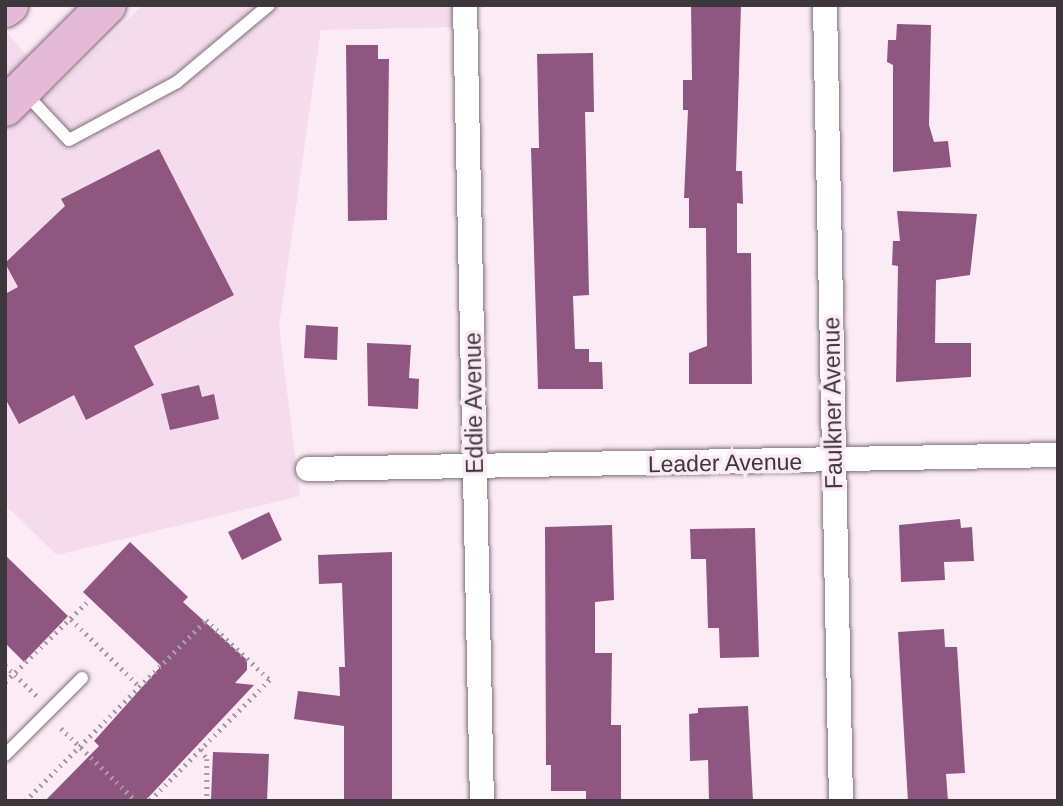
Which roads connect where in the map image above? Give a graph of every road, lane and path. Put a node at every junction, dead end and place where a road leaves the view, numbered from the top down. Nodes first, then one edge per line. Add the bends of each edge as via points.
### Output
1 (107, 5) edge
2 (269, 5) edge
3 (465, 5) edge
4 (825, 5) edge
5 (14, 99) edge
6 (1058, 454) edge
7 (834, 460) junction
8 (476, 467) junction
9 (307, 469) dead end
10 (89, 600) dead end
11 (71, 619) junction
12 (5, 664) edge
13 (15, 673) junction
14 (82, 678) dead end
15 (5, 682) edge
16 (139, 687) junction
17 (46, 714) junction
18 (80, 747) junction
19 (201, 749) junction
20 (5, 755) edge
21 (25, 801) edge
22 (136, 801) edge
23 (150, 801) edge
24 (207, 801) edge
25 (482, 801) edge
26 (841, 801) edge

1 - 5 main road
2 - 5 lane via 177,82 69,140
3 - 8 street, Eddie Avenue
4 - 7 street, Faulkner Avenue
6 - 7 street, Leader Avenue
7 - 8 street, Leader Avenue
7 - 26 street, Faulkner Avenue
8 - 9 street, Leader Avenue
8 - 25 street, Eddie Avenue
10 - 11 path
11 - 13 path
11 - 16 path
12 - 13 path
13 - 15 path
13 - 17 path
14 - 17 lane
16 - 18 path
16 - 19 path via 206,620 270,680
17 - 20 lane
18 - 21 path
18 - 22 path
19 - 23 path
19 - 24 path via 207,759

